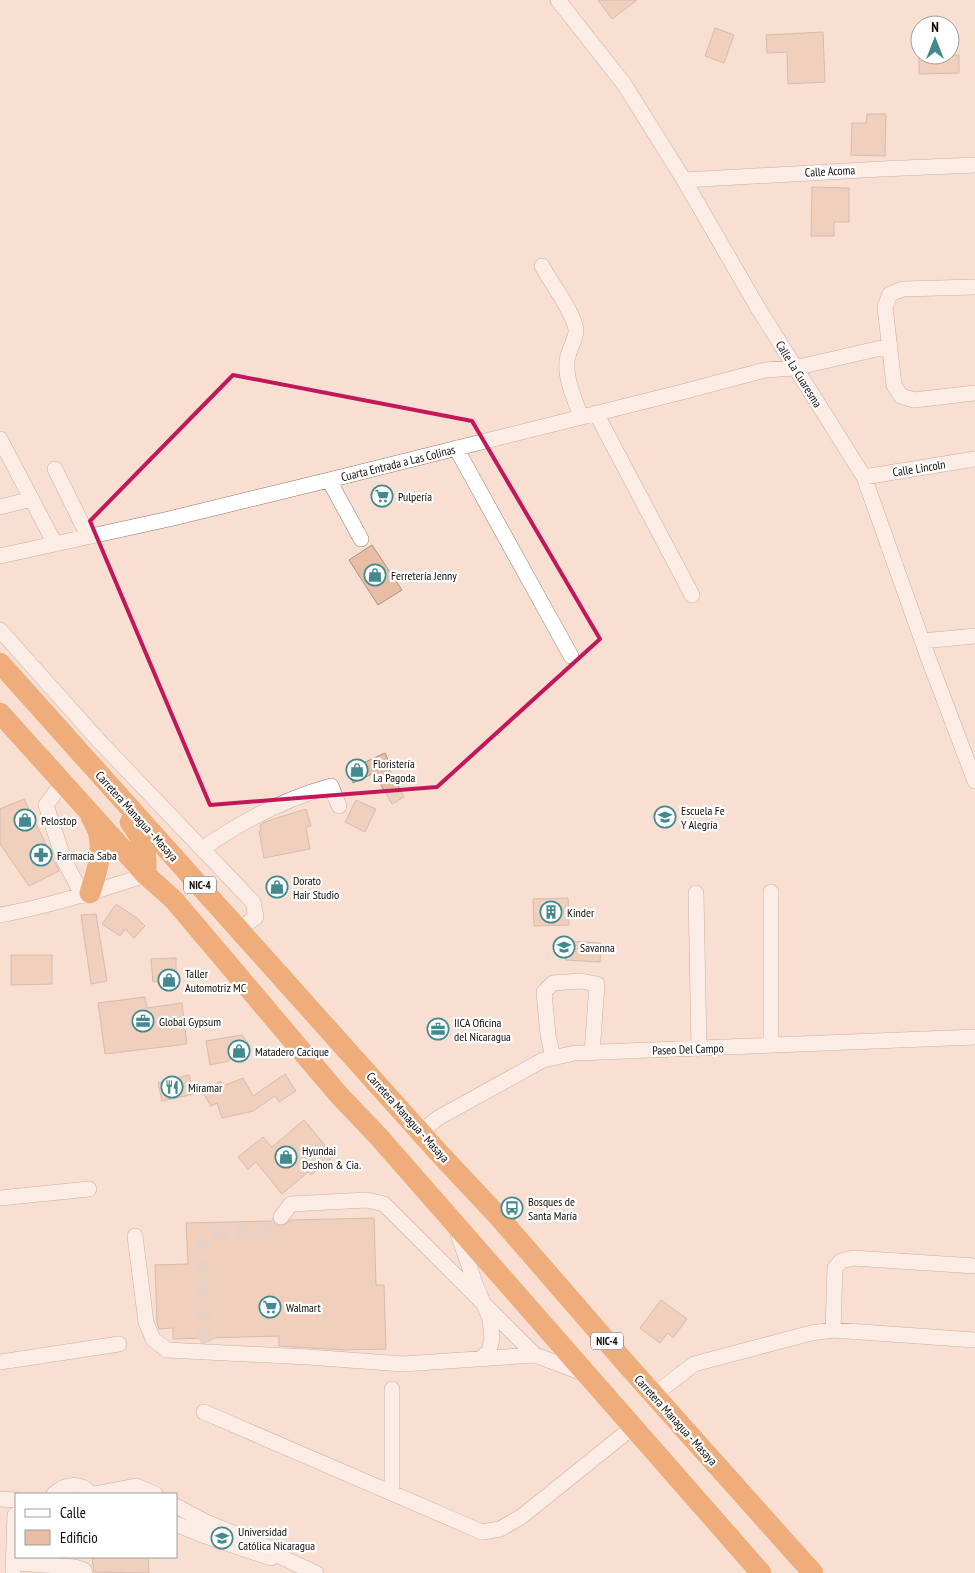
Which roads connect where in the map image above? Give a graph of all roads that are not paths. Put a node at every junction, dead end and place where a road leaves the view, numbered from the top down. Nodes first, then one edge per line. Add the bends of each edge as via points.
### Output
1 (558, 0) edge
2 (975, 165) edge
3 (684, 180) junction
4 (542, 266) dead end
5 (975, 287) edge
6 (890, 346) junction
7 (794, 368) junction
8 (975, 393) edge
9 (596, 413) junction
10 (581, 417) junction
11 (0, 439) edge
12 (456, 448) junction
13 (975, 459) edge
14 (55, 469) dead end
15 (864, 477) junction
16 (329, 480) junction
17 (32, 499) junction
18 (0, 507) edge
19 (88, 536) junction
20 (361, 539) dead end
21 (55, 544) junction
22 (0, 556) edge
23 (692, 595) dead end
24 (0, 630) edge
25 (975, 636) edge
26 (922, 641) junction
27 (571, 656) dead end
28 (0, 663) edge
29 (0, 713) edge
30 (92, 767) junction
31 (975, 780) edge
32 (63, 782) junction
33 (85, 806) junction
34 (339, 806) dead end
35 (202, 849) junction
36 (146, 875) junction
37 (770, 892) dead end
38 (696, 893) dead end
39 (87, 895) junction
40 (0, 915) edge
41 (239, 928) junction
42 (975, 1037) edge
43 (771, 1045) junction
44 (699, 1048) junction
45 (592, 1052) junction
46 (553, 1058) junction
47 (368, 1073) junction
48 (338, 1094) junction
49 (400, 1109) junction
50 (420, 1132) junction
51 (378, 1136) junction
52 (89, 1189) dead end
53 (0, 1198) edge
54 (281, 1217) tunnel mouth
55 (455, 1223) junction
56 (135, 1236) dead end
57 (975, 1266) edge
58 (483, 1302) junction
59 (833, 1330) junction
60 (975, 1340) edge
61 (209, 1342) tunnel mouth
62 (119, 1344) dead end
63 (223, 1352) junction
64 (535, 1355) junction
65 (480, 1359) junction
66 (0, 1362) edge
67 (587, 1374) junction
68 (392, 1390) dead end
69 (654, 1395) junction
70 (204, 1412) dead end
71 (633, 1427) junction
72 (56, 1493) edge
73 (91, 1493) edge
74 (98, 1493) edge
75 (148, 1493) edge
76 (392, 1493) junction
77 (0, 1500) edge
78 (178, 1508) edge
79 (15, 1509) edge
80 (15, 1510) edge
81 (0, 1515) edge
82 (178, 1524) edge
83 (206, 1529) junction
84 (15, 1539) edge
85 (14, 1568) edge
86 (85, 1573) edge
87 (316, 1573) edge
88 (762, 1573) edge
89 (813, 1573) edge

1 - 3 street, Calle La Cuaresma via 624,84
2 - 3 street, Calle Acoma
3 - 7 street, Calle La Cuaresma
4 - 10 street via 575,326 567,367
5 - 6 street via 903,289 890,294 885,307
6 - 7 street, Cuarta Entrada a Las Colinas
6 - 8 street via 894,385 901,396 914,400
7 - 9 street, Cuarta Entrada a Las Colinas via 765,370
7 - 15 street, Calle La Cuaresma
9 - 10 street, Cuarta Entrada a Las Colinas
9 - 23 street
10 - 12 street, Cuarta Entrada a Las Colinas
11 - 17 street
12 - 16 street, Cuarta Entrada a Las Colinas
12 - 27 street
13 - 15 street, Calle Lincoln
14 - 19 street
15 - 26 street, Calle La Cuaresma
16 - 19 street, Cuarta Entrada a Las Colinas
16 - 20 street
17 - 18 street
17 - 21 street
19 - 21 street, Cuarta Entrada a Las Colinas
21 - 22 street, Cuarta Entrada a Las Colinas
24 - 35 street
25 - 26 street
26 - 31 street, Calle La Cuaresma
28 - 30 highway, Carretera Managua - Masaya / NIC-4
29 - 32 highway, NIC-4
30 - 36 highway via 138,833 147,852
30 - 41 highway, Carretera Managua - Masaya / NIC-4
32 - 33 highway, NIC-4
32 - 39 street via 46,805 64,860
33 - 36 highway, NIC-4
33 - 39 highway via 98,831 100,848 98,870
34 - 35 street via 331,786 308,792 252,817
35 - 41 street via 253,902 256,917
36 - 39 street
36 - 41 highway via 169,876 194,890 224,921
36 - 48 highway, NIC-4 via 174,900
37 - 43 street
38 - 44 street
39 - 40 street
41 - 47 highway, Carretera Managua - Masaya / NIC-4
42 - 43 street, Paseo Del Campo
43 - 44 street, Paseo Del Campo
44 - 45 street, Paseo Del Campo
45 - 46 street, Paseo Del Campo
45 - 46 street via 597,984 581,981 553,983 544,992
46 - 50 street, Paseo Del Campo via 543,1060 438,1118
47 - 48 highway via 371,1090 366,1098 356,1100
47 - 49 highway, Carretera Managua - Masaya / NIC-4
48 - 51 highway, NIC-4
49 - 50 highway, Carretera Managua - Masaya / NIC-4
49 - 51 highway via 384,1108 378,1112
50 - 69 highway, Carretera Managua - Masaya / NIC-4
51 - 55 highway, NIC-4
52 - 53 street
54 - 58 street via 291,1204 367,1200 384,1204
55 - 58 street
55 - 67 highway, NIC-4
56 - 63 street via 146,1322 153,1339 167,1350
57 - 59 street via 853,1258 841,1261 835,1268
58 - 64 street
58 - 65 street via 490,1320 492,1339 489,1351
59 - 60 street
59 - 69 street via 694,1364
61 - 63 street
62 - 66 street
63 - 65 street via 403,1364
64 - 65 street
64 - 67 street
67 - 71 highway, NIC-4
68 - 76 street
69 - 89 highway, Carretera Managua - Masaya / NIC-4
70 - 76 street
71 - 76 street via 520,1517 500,1529 482,1532
71 - 88 highway, NIC-4
72 - 73 street via 71,1485
74 - 75 street via 136,1486
77 - 79 street
78 - 83 street
80 - 81 street
82 - 83 street
83 - 87 street via 239,1541 273,1559 281,1557
84 - 85 street
85 - 86 street via 75,1566

